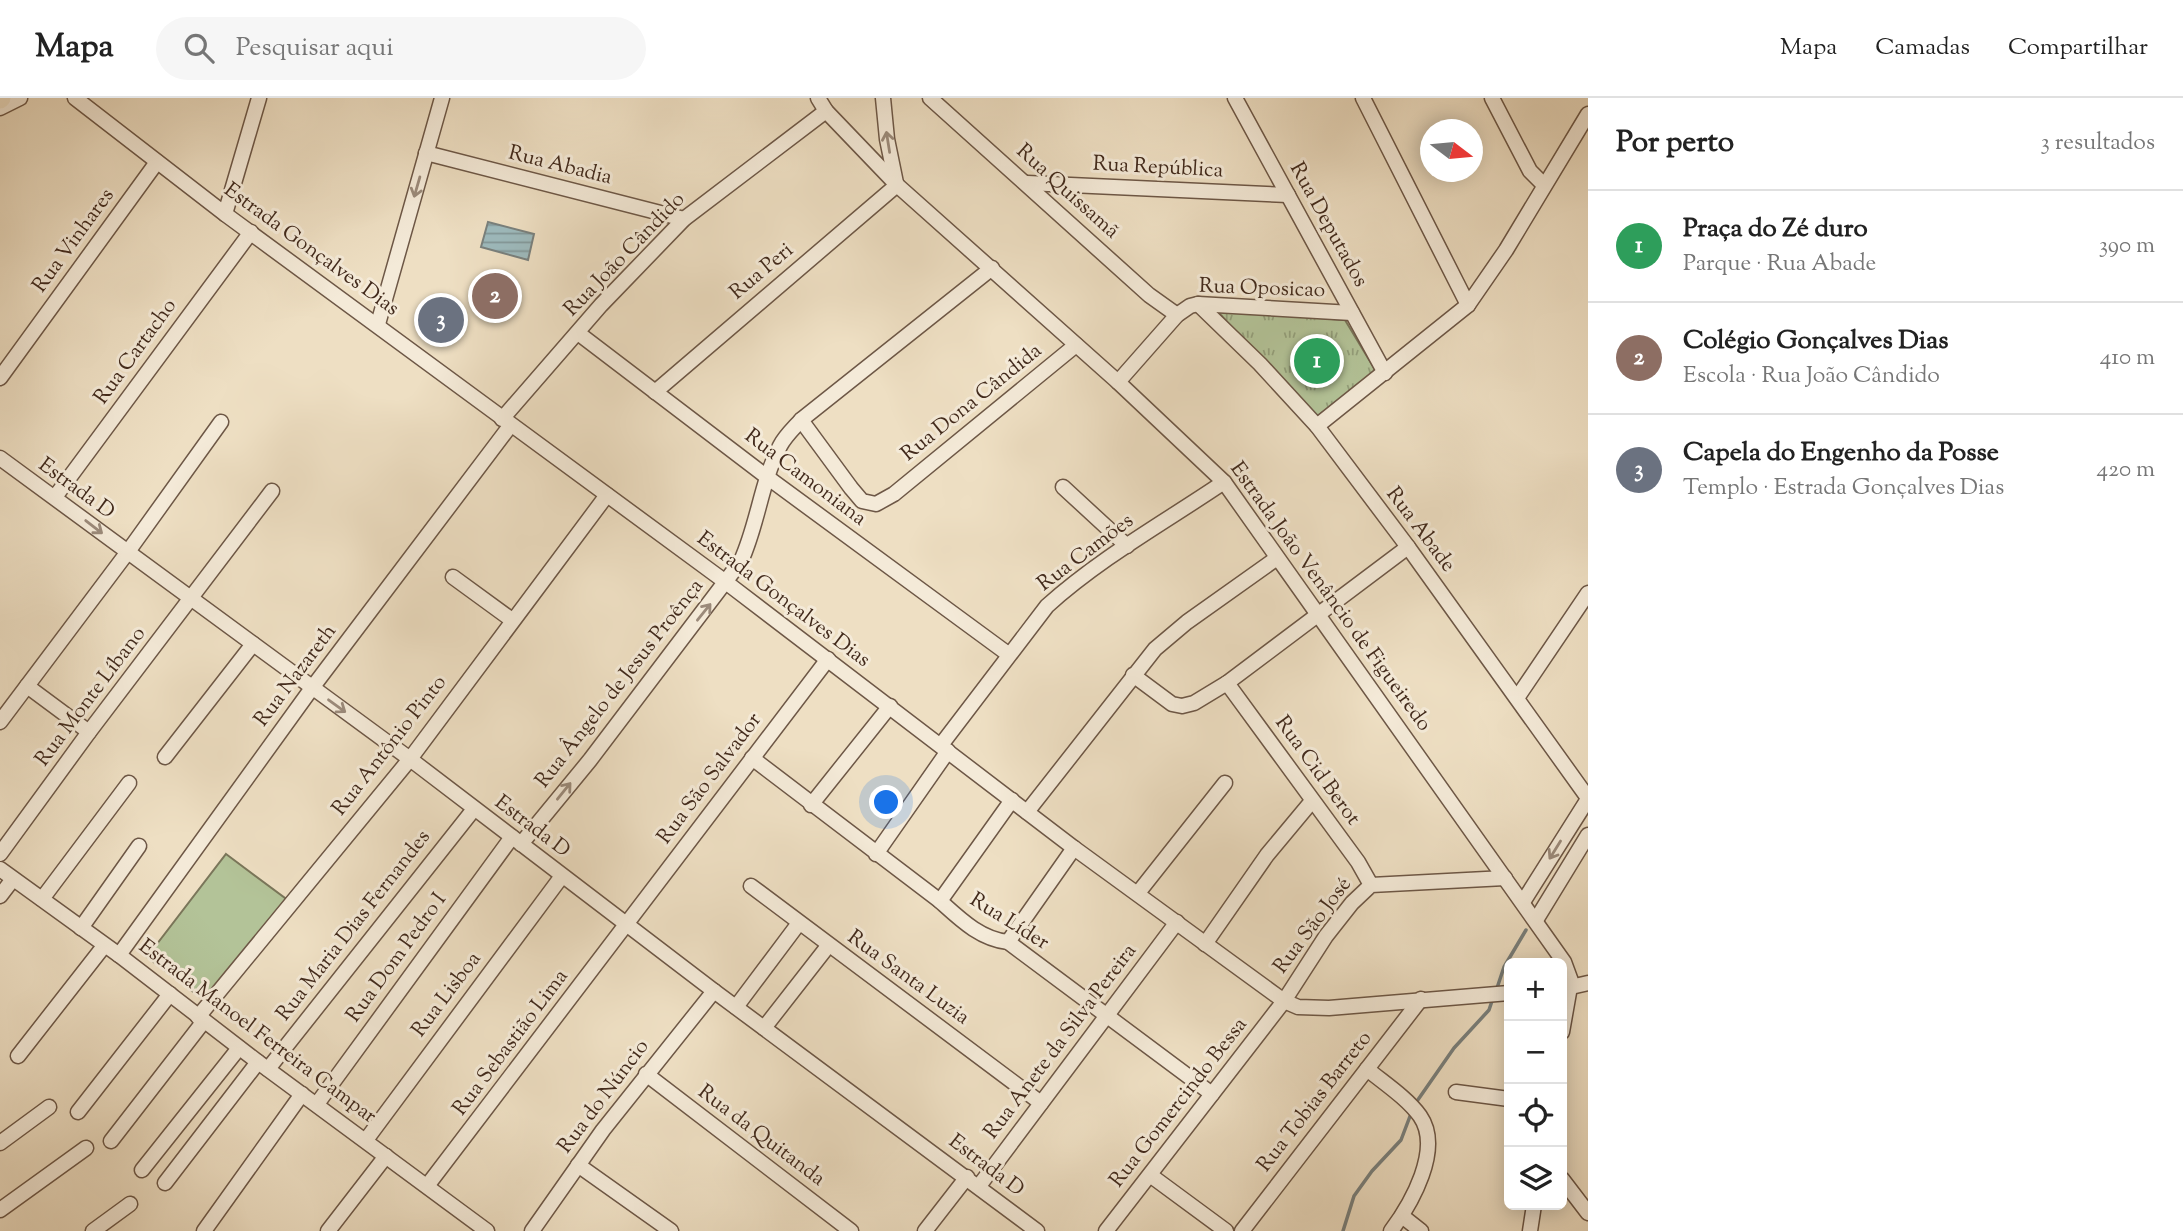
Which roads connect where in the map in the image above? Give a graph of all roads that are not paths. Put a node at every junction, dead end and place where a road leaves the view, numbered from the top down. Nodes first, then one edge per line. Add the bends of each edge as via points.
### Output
1 (20, 98) edge
2 (75, 98) edge
3 (259, 98) edge
4 (442, 98) edge
5 (883, 98) edge
6 (930, 98) edge
7 (1235, 98) edge
8 (1363, 98) edge
9 (1492, 98) edge
10 (822, 104) edge
11 (0, 108) edge
12 (1588, 114) edge
13 (426, 153) junction
14 (157, 162) junction
15 (1027, 183) junction
16 (897, 185) junction
17 (1544, 185) junction
18 (1288, 195) junction
19 (225, 214) junction
20 (684, 219) junction
21 (251, 232) junction
22 (992, 268) junction
23 (1198, 304) junction
24 (1468, 304) junction
25 (1352, 313) junction
26 (1177, 315) junction
27 (378, 324) junction
28 (578, 333) junction
29 (1076, 345) junction
30 (1385, 373) junction
31 (0, 378) edge
32 (1118, 382) junction
33 (655, 391) junction
34 (801, 420) junction
35 (221, 422) dead end
36 (506, 422) junction
37 (1317, 426) junction
38 (0, 458) edge
39 (767, 477) junction
40 (1224, 482) junction
41 (1063, 487) dead end
42 (272, 491) dead end
43 (607, 495) junction
44 (55, 497) junction
45 (1127, 546) junction
46 (1408, 547) junction
47 (127, 553) junction
48 (1277, 558) junction
49 (453, 577) dead end
50 (727, 583) junction
51 (1588, 593) edge
52 (191, 600) junction
53 (1318, 613) junction
54 (512, 620) junction
55 (253, 644) junction
56 (1008, 654) junction
57 (828, 659) junction
58 (1133, 675) junction
59 (1227, 683) junction
60 (27, 686) junction
61 (312, 688) junction
62 (1517, 698) junction
63 (890, 706) junction
64 (0, 722) edge
65 (89, 732) junction
66 (944, 748) junction
67 (165, 757) dead end
68 (752, 758) junction
69 (410, 759) junction
70 (129, 783) dead end
71 (1225, 783) dead end
72 (1588, 798) edge
73 (1012, 800) junction
74 (1312, 801) junction
75 (811, 805) junction
76 (474, 809) junction
77 (1027, 812) junction
78 (1588, 835) edge
79 (516, 840) junction
80 (139, 846) dead end
81 (1074, 848) junction
82 (876, 854) junction
83 (0, 855) edge
84 (0, 869) edge
85 (562, 876) junction
86 (1505, 878) junction
87 (13, 879) junction
88 (1371, 885) junction
89 (751, 887) dead end
90 (1139, 893) junction
91 (0, 896) edge
92 (42, 899) junction
93 (940, 901) junction
94 (1523, 902) junction
95 (1536, 920) junction
96 (1177, 922) junction
97 (799, 923) junction
98 (628, 924) junction
99 (81, 928) junction
100 (1008, 942) junction
101 (1205, 944) junction
102 (104, 946) junction
103 (828, 946) junction
104 (119, 955) junction
105 (1578, 988) edge
106 (714, 991) junction
107 (1504, 993) edge
108 (170, 994) junction
109 (1421, 999) junction
110 (1284, 1000) junction
111 (736, 1007) junction
112 (1107, 1015) junction
113 (201, 1019) junction
114 (1566, 1021) edge
115 (764, 1028) junction
116 (239, 1048) junction
117 (18, 1056) dead end
118 (263, 1066) junction
119 (1367, 1069) junction
120 (646, 1074) junction
121 (1456, 1092) dead end
122 (302, 1094) junction
123 (1212, 1094) junction
124 (1504, 1098) edge
125 (1041, 1103) junction
126 (317, 1104) junction
127 (48, 1107) dead end
128 (78, 1112) dead end
129 (366, 1140) junction
130 (111, 1141) dead end
131 (0, 1143) edge
132 (86, 1148) dead end
133 (386, 1156) junction
134 (578, 1165) junction
135 (142, 1170) dead end
136 (1150, 1175) junction
137 (973, 1182) junction
138 (165, 1183) dead end
139 (427, 1186) junction
140 (1567, 1186) edge
141 (130, 1204) dead end
142 (0, 1210) edge
143 (1533, 1210) edge
144 (1588, 1213) edge
145 (1402, 1216) junction
146 (468, 1226) edge
147 (93, 1231) edge
148 (204, 1231) edge
149 (328, 1231) edge
150 (487, 1231) edge
151 (532, 1231) edge
152 (671, 1231) edge
153 (851, 1231) edge
154 (925, 1231) edge
155 (1037, 1231) edge
156 (1106, 1231) edge
157 (1226, 1231) edge
158 (1242, 1231) edge
159 (1391, 1231) edge
160 (1421, 1231) edge
161 (1530, 1231) edge

1 - 11 street
2 - 14 street, Estrada Gonçalves Dias
3 - 19 street
4 - 13 street
16 -> 5 street
6 - 15 street, Rua Quissamã
7 - 18 street, Rua Deputados
8 - 24 street
9 - 17 street via 1530,171
10 - 16 street, Estrada João Venâncio de Figueiredo
10 - 20 street, Rua João Cândido
12 - 17 street
13 - 20 street, Rua Abadia
13 -> 27 street
14 - 19 street, Estrada Gonçalves Dias
14 - 31 street, Rua Vinhares
15 - 18 street, Rua República
15 - 26 street, Rua Quissamã
16 - 22 street, Estrada João Venâncio de Figueiredo
16 - 33 street, Rua Peri
17 - 24 street
18 - 25 street, Rua Deputados
19 - 21 street, Estrada Gonçalves Dias
20 - 28 street, Rua João Cândido
21 - 27 street, Estrada Gonçalves Dias
21 - 44 street, Rua Cartacho
22 - 29 street, Estrada João Venâncio de Figueiredo
22 - 34 street, Rua Ângelo de Jesus Proênça
23 - 25 street, Rua Oposicao
23 - 26 street, Rua Oposicao
23 - 37 street, Rua Abade
24 - 30 street
25 - 30 street, Rua Deputados
26 - 32 street, Rua Oposicao
27 - 36 street, Estrada Gonçalves Dias
28 - 33 street, Rua Camoniana
28 - 36 street, Rua João Cândido
29 - 32 street, Estrada João Venâncio de Figueiredo
29 - 34 street, Rua Dona Cândida via 876,504 862,500
30 - 37 street
32 - 40 street, Estrada João Venâncio de Figueiredo
33 - 39 street, Rua Camoniana
34 - 39 street, Rua Ângelo de Jesus Proênça via 781,443
35 - 47 street
36 - 43 street, Estrada Gonçalves Dias
36 - 61 street, Rua Nazareth
37 - 46 street, Rua Abade
38 - 44 street, Estrada D
39 - 50 street, Rua Ângelo de Jesus Proênça via 750,541
39 - 56 street, Rua Camoniana
40 - 45 street, Rua Camões
40 - 48 street, Estrada João Venâncio de Figueiredo
41 - 45 street
42 - 52 street, Rua Monte Líbano
43 - 50 street, Estrada Gonçalves Dias
43 - 54 street, Rua Antônio Pinto
44 -> 47 street, Estrada D
45 - 56 street, Rua Camões via 1056,598
46 - 53 street
46 - 62 street, Rua Abade
47 - 52 street, Estrada D
47 - 60 street
48 - 53 street, Estrada João Venâncio de Figueiredo
48 - 58 street via 1187,622
49 - 54 street
50 - 57 street, Estrada Gonçalves Dias
79 -> 50 street, Rua Ângelo de Jesus Proênça via 590,760
51 - 62 street
52 - 55 street, Estrada D
52 - 65 street, Rua Monte Líbano
53 - 59 street
53 - 86 street, Estrada João Venâncio de Figueiredo
54 - 69 street, Rua Antônio Pinto
55 - 61 street, Estrada D
55 - 67 street
56 - 66 street, Rua Camões
57 - 63 street, Estrada Gonçalves Dias
57 - 68 street, Rua São Salvador
58 - 59 street via 1166,701 1182,706
58 - 77 street
59 - 74 street, Rua Cid Berot
60 - 64 street
60 - 65 street
61 -> 69 street, Estrada D
61 - 104 street, Rua Nazareth
62 - 72 street, Rua Abade
63 - 66 street, Estrada Gonçalves Dias
63 - 75 street
65 - 83 street, Rua Monte Líbano
66 - 73 street, Estrada Gonçalves Dias
66 - 82 street, Rua Camões
68 - 75 street, Rua Líder
68 - 98 street, Rua São Salvador
69 - 76 street, Estrada D
69 - 113 street, Rua Antônio Pinto
70 - 92 street
71 - 90 street
72 -> 94 street
73 - 77 street, Estrada Gonçalves Dias
73 - 93 street
74 - 88 street, Rua Cid Berot
74 - 101 street via 1279,839
75 - 82 street, Rua Líder
76 - 79 street, Estrada D
76 - 118 street, Rua Maria Dias Fernandes
77 - 81 street, Estrada Gonçalves Dias
78 - 95 street
79 - 85 street, Estrada D
79 - 126 street, Rua Dom Pedro I
80 - 99 street
81 - 90 street, Estrada Gonçalves Dias
81 - 100 street
82 - 93 street, Rua Líder
84 - 87 street, Estrada Manoel Ferreira Campar
85 - 98 street, Estrada D
85 - 129 street, Rua Lisboa
86 - 88 street, Rua São José
86 - 94 street, Estrada João Venâncio de Figueiredo
87 - 91 street
87 - 92 street, Estrada Manoel Ferreira Campar
88 - 110 street, Rua São José via 1335,925
89 - 97 street, Rua Santa Luzia
90 - 96 street, Estrada Gonçalves Dias
92 - 99 street, Estrada Manoel Ferreira Campar
93 - 100 street, Rua Líder via 984,935
94 - 95 street, Estrada João Venâncio de Figueiredo
95 - 105 street, Estrada João Venâncio de Figueiredo
96 - 101 street, Estrada Gonçalves Dias
96 - 112 street, Rua Anete da Silva Pereira
97 - 103 street, Rua Santa Luzia
97 - 111 street
98 - 106 street, Estrada D
98 - 139 street, Rua Sebastião Lima
99 - 102 street, Estrada Manoel Ferreira Campar
100 - 112 street, Rua Líder
101 - 110 street, Estrada Gonçalves Dias
102 - 104 street, Estrada Manoel Ferreira Campar
102 - 117 street
103 - 115 street
103 - 125 street, Rua Santa Luzia
104 - 108 street, Estrada Manoel Ferreira Campar
105 - 114 street, Estrada João Venâncio de Figueiredo
106 - 111 street, Estrada D
106 - 120 street, Rua do Núncio
107 - 109 street, Estrada Gonçalves Dias
108 - 113 street, Estrada Manoel Ferreira Campar
108 - 128 street
109 - 110 street, Estrada Gonçalves Dias via 1310,1008
109 - 119 street, Rua Tobias Barreto
110 - 123 street, Rua Gomercindo Bessa
111 - 115 street, Estrada D
112 - 123 street, Rua Líder
112 - 125 street, Rua Anete da Silva Pereira
113 - 116 street, Estrada Manoel Ferreira Campar
113 - 130 street, Rua Antônio Pinto
115 - 137 street, Estrada D
116 - 118 street, Estrada Manoel Ferreira Campar
116 - 135 street
118 - 122 street, Estrada Manoel Ferreira Campar
118 - 138 street, Rua Maria Dias Fernandes
119 - 145 street via 1419,1115 1427,1134 1414,1196
119 - 158 street, Rua Tobias Barreto
120 - 134 street, Rua do Núncio
120 - 153 street, Rua da Quitanda
121 - 124 street
122 - 126 street, Estrada Manoel Ferreira Campar
122 - 148 street
123 - 136 street, Rua Gomercindo Bessa
125 - 137 street, Rua Anete da Silva Pereira
126 - 129 street, Estrada Manoel Ferreira Campar
127 - 131 street
129 - 133 street, Estrada Manoel Ferreira Campar
132 - 142 street
133 - 139 street, Estrada Manoel Ferreira Campar
133 - 149 street
134 - 151 street, Rua do Núncio
134 - 152 street
136 - 156 street, Rua Gomercindo Bessa
136 - 157 street
137 - 154 street, Rua Anete da Silva Pereira
137 - 155 street, Estrada D
139 - 146 street, Estrada Manoel Ferreira Campar
140 - 144 street
141 - 147 street
143 - 161 street
145 - 159 street
145 - 160 street
146 - 150 street, Estrada Manoel Ferreira Campar

